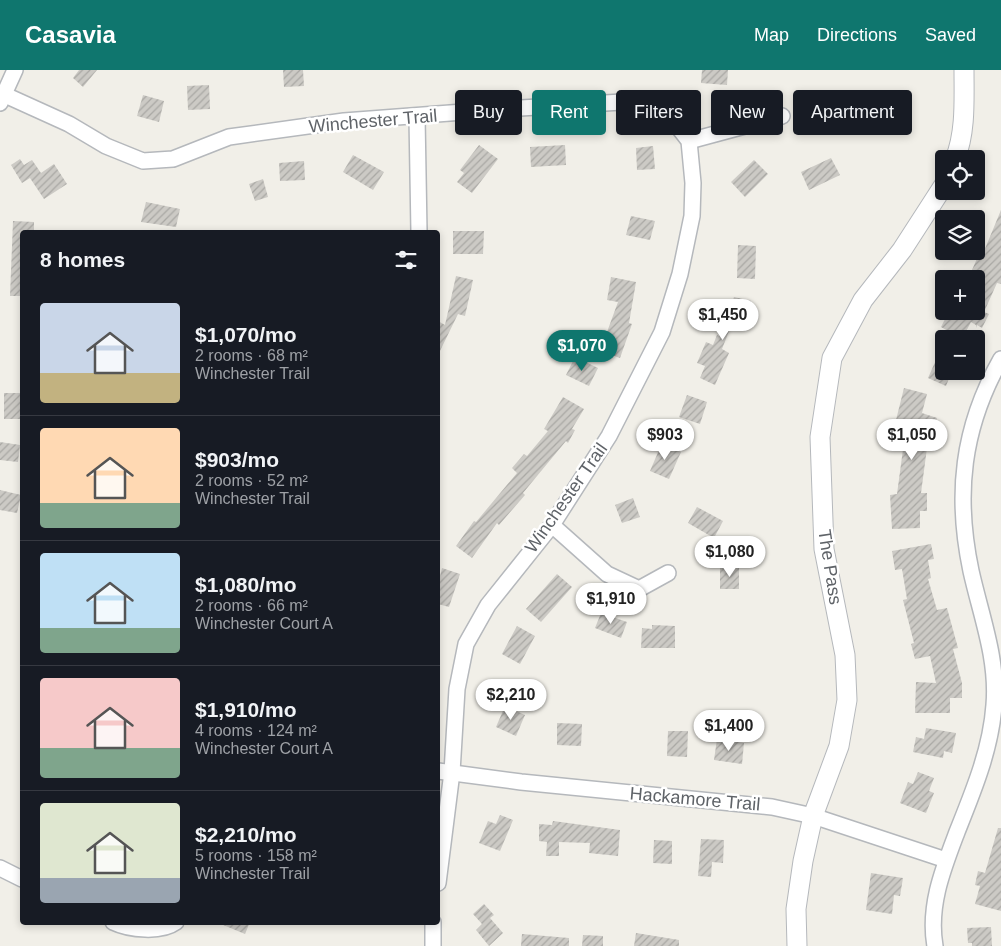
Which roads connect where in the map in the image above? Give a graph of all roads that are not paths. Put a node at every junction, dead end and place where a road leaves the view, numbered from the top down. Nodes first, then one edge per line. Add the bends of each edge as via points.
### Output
1 (16, 70) edge
2 (964, 70) edge
3 (2, 99) edge
4 (417, 117) junction
5 (711, 135) edge
6 (689, 141) junction
7 (958, 150) edge
8 (935, 199) edge
9 (419, 230) edge
10 (1001, 359) edge
11 (552, 525) junction
12 (668, 573) dead end
13 (445, 772) edge
14 (812, 816) junction
15 (440, 852) edge
16 (946, 860) junction
17 (0, 868) edge
18 (20, 878) edge
19 (128, 925) edge
20 (172, 925) edge
21 (433, 925) edge
22 (433, 946) edge
23 (797, 946) edge
24 (935, 946) edge

1 - 3 street
2 - 7 street
3 - 4 street, Winchester Trail via 69,124 106,146 143,161 173,159 229,138 344,121
4 - 6 street, Winchester Trail via 503,108 639,101 668,114
4 - 9 street
5 - 6 street
6 - 11 street, Winchester Trail via 692,216 680,274 662,332 609,436
8 - 14 street, The Pass via 902,250 863,300 832,358 820,437 824,549 845,655 847,700 838,746
10 - 16 street via 989,381 966,450 962,496 971,571 992,650 994,705 984,758
11 - 12 street via 607,574 639,589
11 - 13 street, Winchester Trail via 488,606 466,644
13 - 14 street, Hackamore Trail via 728,801
13 - 15 street, Winchester Trail
14 - 16 street, Hackamore Trail
14 - 23 street, The Pass via 796,909
16 - 24 street via 935,897
17 - 18 street
19 - 20 street via 148,929
21 - 22 street

